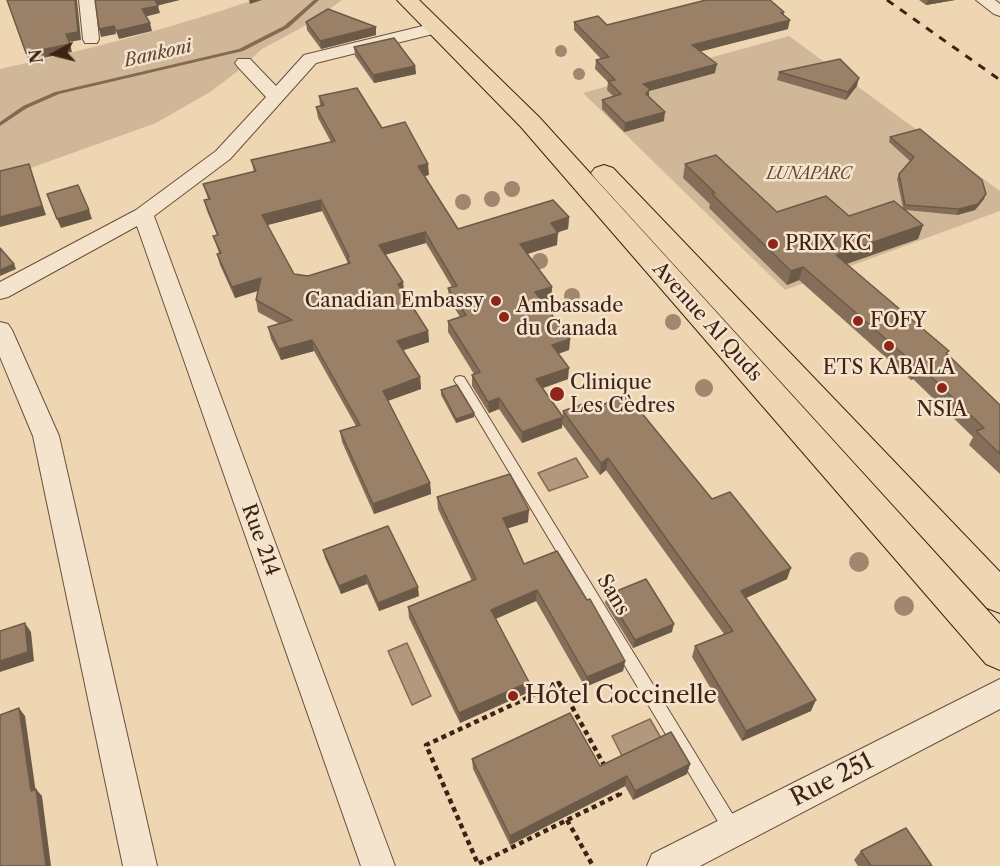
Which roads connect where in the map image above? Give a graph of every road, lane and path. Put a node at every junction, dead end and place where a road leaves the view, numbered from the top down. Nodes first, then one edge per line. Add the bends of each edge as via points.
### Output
1 (87, 0) edge
2 (406, 0) edge
3 (984, 0) edge
4 (1000, 11) edge
5 (433, 14) edge
6 (91, 39) dead end
7 (244, 63) dead end
8 (276, 97) junction
9 (143, 214) junction
10 (0, 292) edge
11 (0, 330) edge
12 (460, 380) dead end
13 (1000, 597) edge
14 (1000, 652) edge
15 (1000, 693) edge
16 (567, 819) junction
17 (733, 830) junction
18 (140, 866) edge
19 (378, 866) edge
20 (593, 866) edge
21 (664, 866) edge

1 - 6 street
2 - 5 main road, Avenue Al Quds
3 - 4 street
5 - 8 street via 310,59
5 - 13 main road, Avenue Al Quds via 544,108
5 - 14 main road, Avenue Al Quds
7 - 8 street
8 - 9 street via 223,155
9 - 10 street
9 - 19 street, Rue 214
11 - 18 street via 46,436
12 - 17 lane, Sans
15 - 17 street, Rue 251
16 - 16 path via 620,794 559,683 426,745 478,864
16 - 20 path
17 - 21 street, Rue 251

